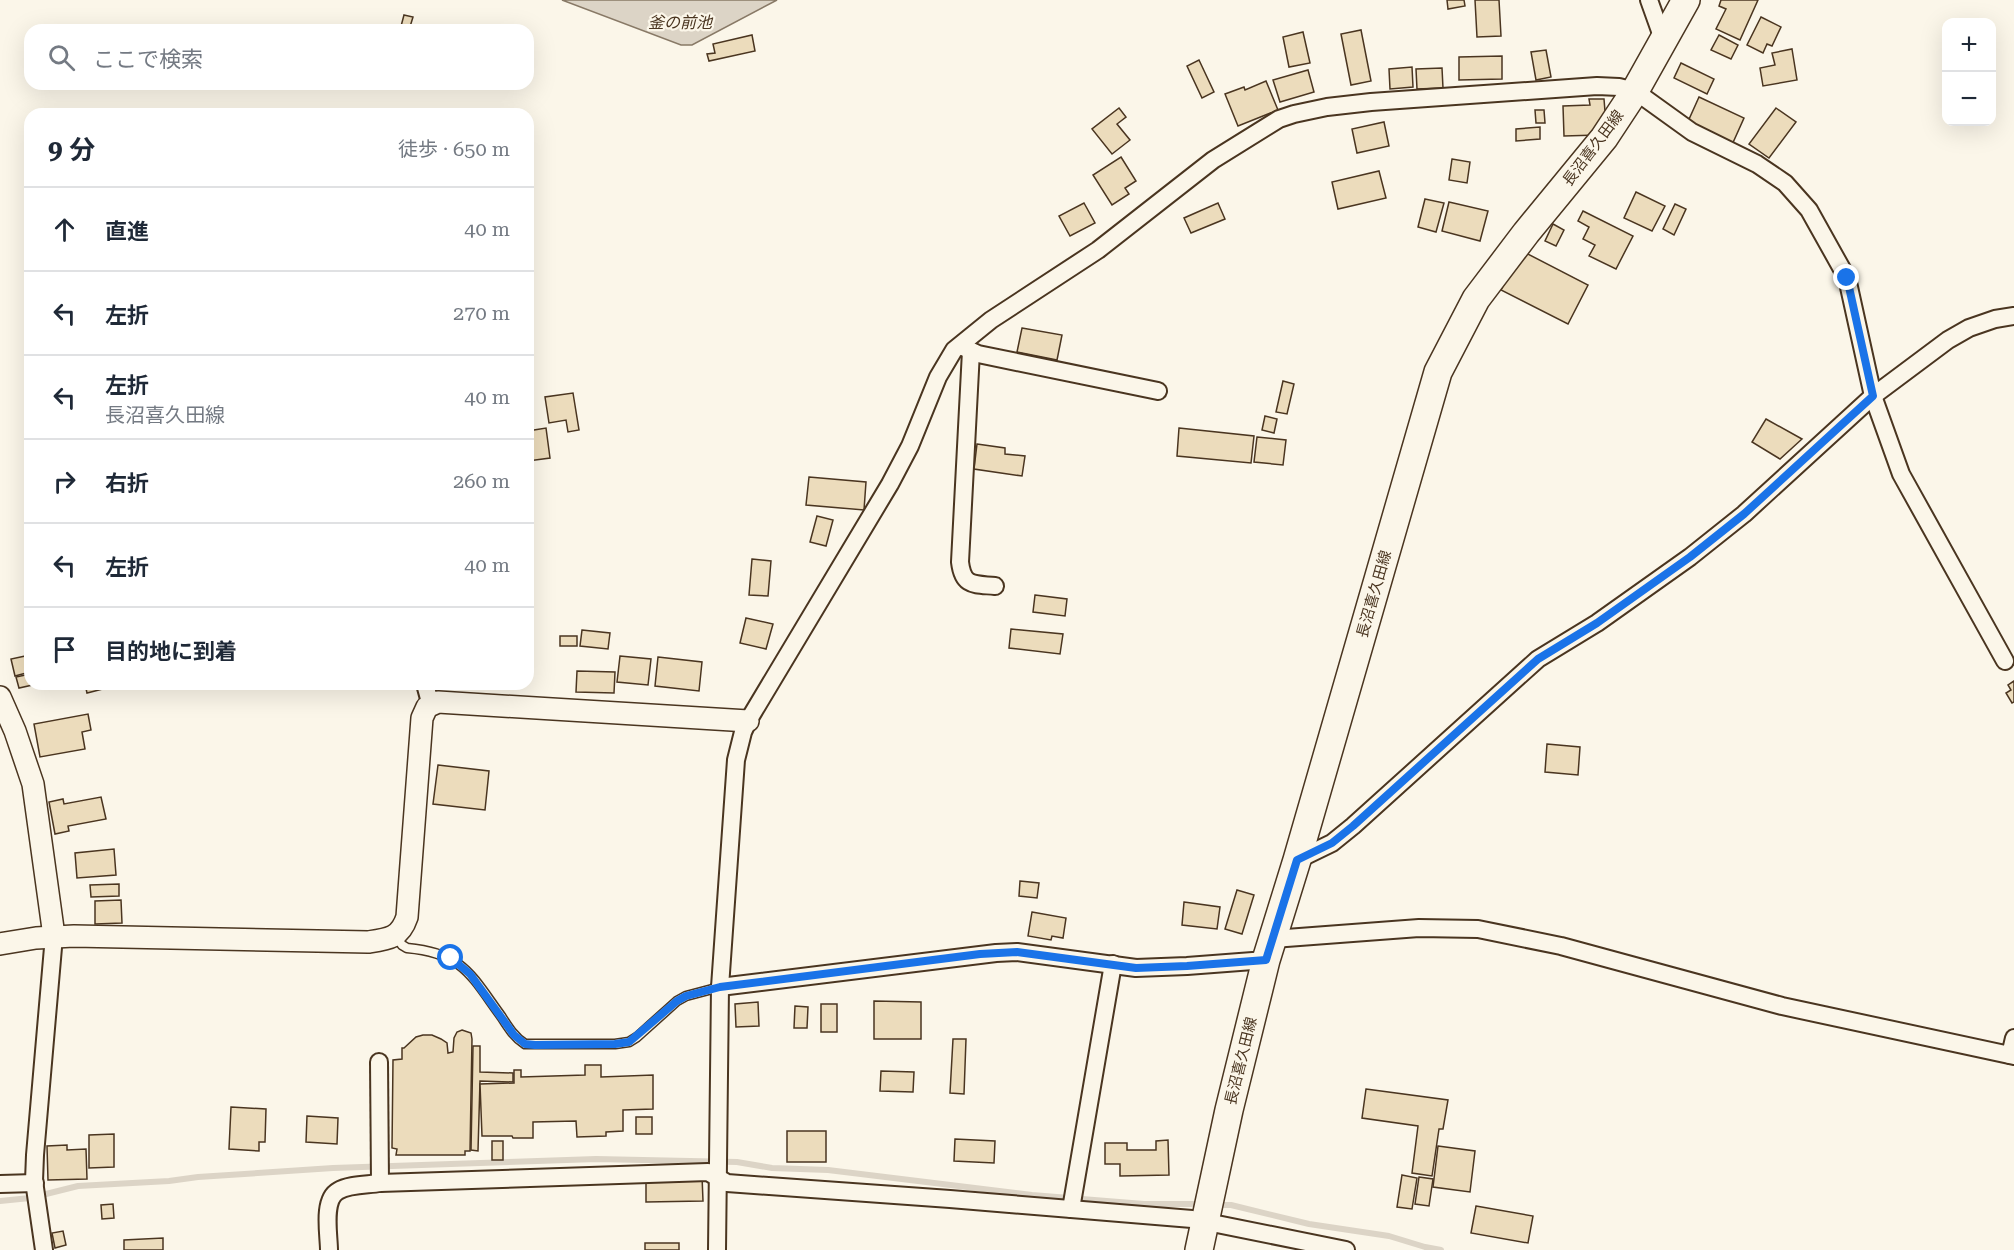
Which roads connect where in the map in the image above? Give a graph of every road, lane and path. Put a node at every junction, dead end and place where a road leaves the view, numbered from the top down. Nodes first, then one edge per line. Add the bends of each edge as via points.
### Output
1 (1649, 0) edge
2 (1686, 0) edge
3 (1664, 42) junction
4 (1635, 91) junction
5 (2014, 316) edge
6 (966, 348) junction
7 (1158, 391) dead end
8 (1873, 396) junction
9 (995, 586) dead end
10 (2005, 661) dead end
11 (427, 690) edge
12 (0, 697) edge
13 (431, 706) junction
14 (748, 721) junction
15 (1297, 860) junction
16 (396, 935) junction
17 (54, 936) junction
18 (0, 944) edge
19 (1270, 950) junction
20 (1113, 964) junction
21 (720, 987) junction
22 (2014, 1038) edge
23 (2012, 1056) edge
24 (379, 1062) dead end
25 (719, 1177) junction
26 (35, 1183) junction
27 (0, 1184) edge
28 (380, 1184) junction
29 (1071, 1209) junction
30 (1205, 1222) junction
31 (44, 1250) edge
32 (329, 1250) edge
33 (717, 1250) edge
34 (1200, 1250) edge
35 (1346, 1250) edge

1 - 3 street
2 - 3 main road, 長沼喜久田線
3 - 4 main road, 長沼喜久田線
4 - 6 street via 1597,86 1371,102 1327,107 1279,119 1213,160 1098,250 991,320
4 - 8 street via 1692,132 1757,164 1785,183 1809,210 1847,278
4 - 15 main road, 長沼喜久田線 via 1604,138 1476,299 1438,372
5 - 8 street via 1969,328
6 - 7 street
6 - 9 street via 961,566 963,577 971,584
6 - 14 street via 954,350 938,377 890,484
8 - 10 street via 1901,474
8 - 15 street via 1744,514 1597,623 1538,659 1361,819 1332,843
11 - 13 street
12 - 17 street via 33,784
13 - 14 street via 438,702
13 - 16 street via 422,718 407,917
14 - 21 street via 736,760
15 - 19 main road, 長沼喜久田線
16 - 17 street via 368,942
16 - 21 lane via 407,948 432,952 461,965 525,1044 629,1042 677,1001
17 - 18 street
17 - 26 street
19 - 20 street via 1150,968
19 - 23 street via 1419,928 1478,929 1584,952 1782,1006
19 - 30 main road, 長沼喜久田線
20 - 21 street via 996,953
20 - 29 street
21 - 25 street
22 - 23 street
24 - 28 street
25 - 28 street via 708,1172
25 - 29 street via 727,1183
25 - 33 street
26 - 27 street
26 - 31 street
28 - 32 street via 333,1194 327,1209
29 - 30 street
30 - 34 main road, 長沼喜久田線
30 - 35 street

